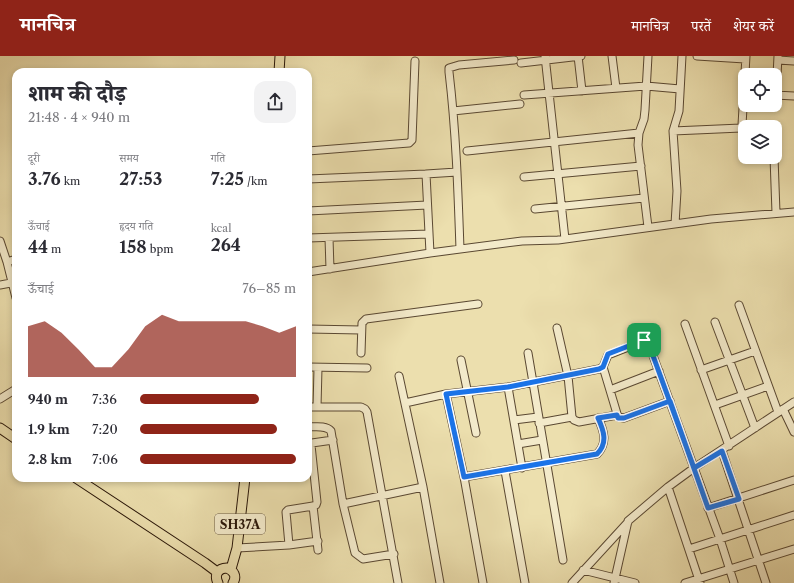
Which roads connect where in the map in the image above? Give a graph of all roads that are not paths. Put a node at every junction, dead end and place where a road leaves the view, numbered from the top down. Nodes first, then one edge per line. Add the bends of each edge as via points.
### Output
1 (280, 56) edge
2 (578, 56) edge
3 (581, 56) edge
4 (612, 56) edge
5 (648, 56) edge
6 (682, 56) edge
7 (697, 56) edge
8 (746, 57) edge
9 (545, 58) edge
10 (778, 58) edge
11 (514, 60) dead end
12 (415, 61) dead end
13 (794, 61) edge
14 (521, 63) dead end
15 (278, 68) edge
16 (745, 68) edge
17 (777, 68) edge
18 (646, 86) junction
19 (616, 88) junction
20 (680, 89) junction
21 (582, 91) junction
22 (549, 93) junction
23 (524, 95) dead end
24 (782, 95) edge
25 (794, 96) edge
26 (520, 104) dead end
27 (454, 111) junction
28 (743, 112) edge
29 (673, 131) junction
30 (639, 133) junction
31 (555, 141) junction
32 (312, 151) edge
33 (468, 152) dead end
34 (774, 164) edge
35 (641, 166) junction
36 (457, 172) junction
37 (426, 174) junction
38 (559, 174) junction
39 (524, 177) dead end
40 (312, 179) edge
41 (644, 198) junction
42 (428, 205) junction
43 (562, 206) junction
44 (535, 209) dead end
45 (312, 211) edge
46 (794, 212) edge
47 (776, 213) junction
48 (675, 224) junction
49 (648, 227) junction
50 (429, 234) junction
51 (312, 238) edge
52 (329, 238) junction
53 (565, 239) junction
54 (0, 240) edge
55 (460, 249) junction
56 (430, 253) junction
57 (4, 259) edge
58 (330, 269) junction
59 (312, 271) edge
60 (12, 277) edge
61 (12, 282) edge
62 (0, 285) edge
63 (478, 304) dead end
64 (739, 305) dead end
65 (715, 322) dead end
66 (685, 324) dead end
67 (557, 328) dead end
68 (312, 329) edge
69 (361, 330) junction
70 (756, 351) junction
71 (528, 353) dead end
72 (361, 354) dead end
73 (461, 360) dead end
74 (728, 361) junction
75 (312, 367) edge
76 (603, 367) junction
77 (318, 368) junction
78 (367, 368) dead end
79 (701, 370) junction
80 (659, 371) junction
81 (400, 376) dead end
82 (568, 376) junction
83 (532, 382) junction
84 (768, 386) junction
85 (508, 387) junction
86 (610, 390) junction
87 (468, 391) junction
88 (12, 392) edge
89 (446, 394) junction
90 (742, 395) junction
91 (0, 399) edge
92 (670, 401) junction
93 (794, 402) edge
94 (405, 404) junction
95 (714, 405) junction
96 (312, 407) edge
97 (317, 407) junction
98 (780, 410) junction
99 (617, 415) junction
100 (572, 417) junction
101 (598, 418) junction
102 (514, 420) junction
103 (539, 420) junction
104 (312, 427) edge
105 (0, 428) edge
106 (754, 428) junction
107 (794, 432) edge
108 (476, 433) dead end
109 (12, 436) edge
110 (333, 440) junction
111 (542, 440) junction
112 (312, 443) edge
113 (518, 444) junction
114 (729, 446) junction
115 (722, 451) junction
116 (312, 461) edge
117 (546, 464) junction
118 (522, 468) junction
119 (694, 468) junction
120 (505, 471) junction
121 (464, 477) junction
122 (794, 480) edge
123 (82, 482) edge
124 (244, 482) edge
125 (423, 487) junction
126 (668, 487) junction
127 (383, 496) junction
128 (739, 499) junction
129 (343, 504) junction
130 (313, 506) junction
131 (708, 508) junction
132 (794, 515) edge
133 (628, 521) junction
134 (748, 529) junction
135 (720, 539) junction
136 (318, 541) junction
137 (289, 545) junction
138 (237, 548) junction
139 (689, 549) junction
140 (794, 549) edge
141 (318, 550) dead end
142 (394, 554) junction
143 (562, 560) dead end
144 (758, 560) junction
145 (230, 569) junction
146 (730, 569) junction
147 (584, 570) junction
148 (217, 572) junction
149 (615, 581) edge
150 (699, 581) edge
151 (218, 583) edge
152 (234, 583) edge
153 (398, 583) edge
154 (440, 583) edge
155 (483, 583) edge
156 (525, 583) edge
157 (572, 583) edge
158 (635, 583) edge
159 (685, 583) edge
160 (734, 583) edge
161 (766, 583) edge

1 - 15 main road
2 - 3 street
2 - 9 street
2 - 21 street
4 - 19 street
5 - 18 street
6 - 20 street
7 - 8 street
8 - 16 street
9 - 14 street
9 - 22 street
10 - 13 street
10 - 17 street
11 - 27 street via 450,68 448,72
12 - 32 street via 412,140 409,143
18 - 19 street
18 - 20 street
18 - 30 street via 644,119
19 - 21 street
20 - 29 street via 679,111
21 - 22 street
22 - 23 street
22 - 31 street
24 - 25 street
26 - 27 street
27 - 36 street
28 - 29 street via 741,128
29 - 48 street via 677,191
30 - 31 street
30 - 35 street
31 - 33 street
31 - 38 street
34 - 47 street
35 - 38 street
35 - 41 street
36 - 37 street
36 - 55 street
37 - 40 street
37 - 42 street
38 - 39 street
38 - 43 street
41 - 43 street
41 - 49 street
42 - 45 street
42 - 50 street
43 - 44 street
43 - 53 street
46 - 47 street
47 - 48 street
48 - 49 street
49 - 53 street
50 - 52 street
50 - 56 street
51 - 52 street
52 - 58 street
53 - 55 street via 522,241
54 - 57 street
55 - 56 street
56 - 58 street
57 - 60 street
58 - 59 street
61 - 62 street
63 - 69 street via 366,319
64 - 70 street
65 - 74 street
66 - 79 street
67 - 82 street
68 - 69 street
69 - 72 street
70 - 74 street
70 - 84 street
71 - 83 street
73 - 87 street
74 - 79 street
74 - 90 street
75 - 77 street
76 - 80 street via 608,354 646,340
76 - 82 street
76 - 86 street
77 - 78 street
77 - 97 street
79 - 95 street
80 - 86 street
80 - 92 street
81 - 94 street
82 - 83 street
82 - 100 street
83 - 85 street
83 - 103 street
84 - 90 street
84 - 98 street
85 - 87 street
85 - 102 street
86 - 99 street
87 - 89 street
87 - 108 street
88 - 91 street
89 - 94 street
89 - 121 street
90 - 95 street
90 - 106 street
92 - 99 street via 624,418 618,418
92 - 119 street
93 - 98 street
94 - 125 street
95 - 114 street
96 - 97 street
97 - 127 street via 366,409
98 - 106 street
98 - 107 street
99 - 101 street
100 - 101 street via 576,422
100 - 103 street
101 - 117 street via 605,434 602,447 597,454
102 - 103 street
102 - 113 street
103 - 111 street
104 - 110 street via 329,429
105 - 109 main road
106 - 114 street
110 - 112 street
110 - 129 street
111 - 113 street
111 - 117 street
113 - 118 street
114 - 115 street
115 - 119 street
115 - 128 street
116 - 130 street via 317,502
117 - 118 street
117 - 143 street
118 - 120 street
119 - 126 street
119 - 131 street
120 - 121 street
120 - 156 street
121 - 155 street
122 - 128 street
123 - 148 main road
124 - 138 main road, SH37A
125 - 127 street
125 - 154 street
126 - 133 street
126 - 139 street
127 - 129 street
127 - 142 street
128 - 131 street
128 - 134 street
129 - 142 street via 355,553 363,559
130 - 136 street
130 - 137 street via 286,512
131 - 135 street
132 - 134 street
133 - 147 street
133 - 149 street
134 - 135 street
134 - 144 street
135 - 139 street
135 - 146 street
136 - 137 street
136 - 141 street
137 - 138 street
138 - 145 main road, SH37A
139 - 150 street
140 - 144 street
142 - 153 street
144 - 146 street
144 - 161 street
145 - 148 main road via 223,568
145 - 152 main road via 235,575
146 - 150 street
146 - 160 street
147 - 149 street
147 - 157 street
148 - 151 main road
149 - 158 street
150 - 159 street

